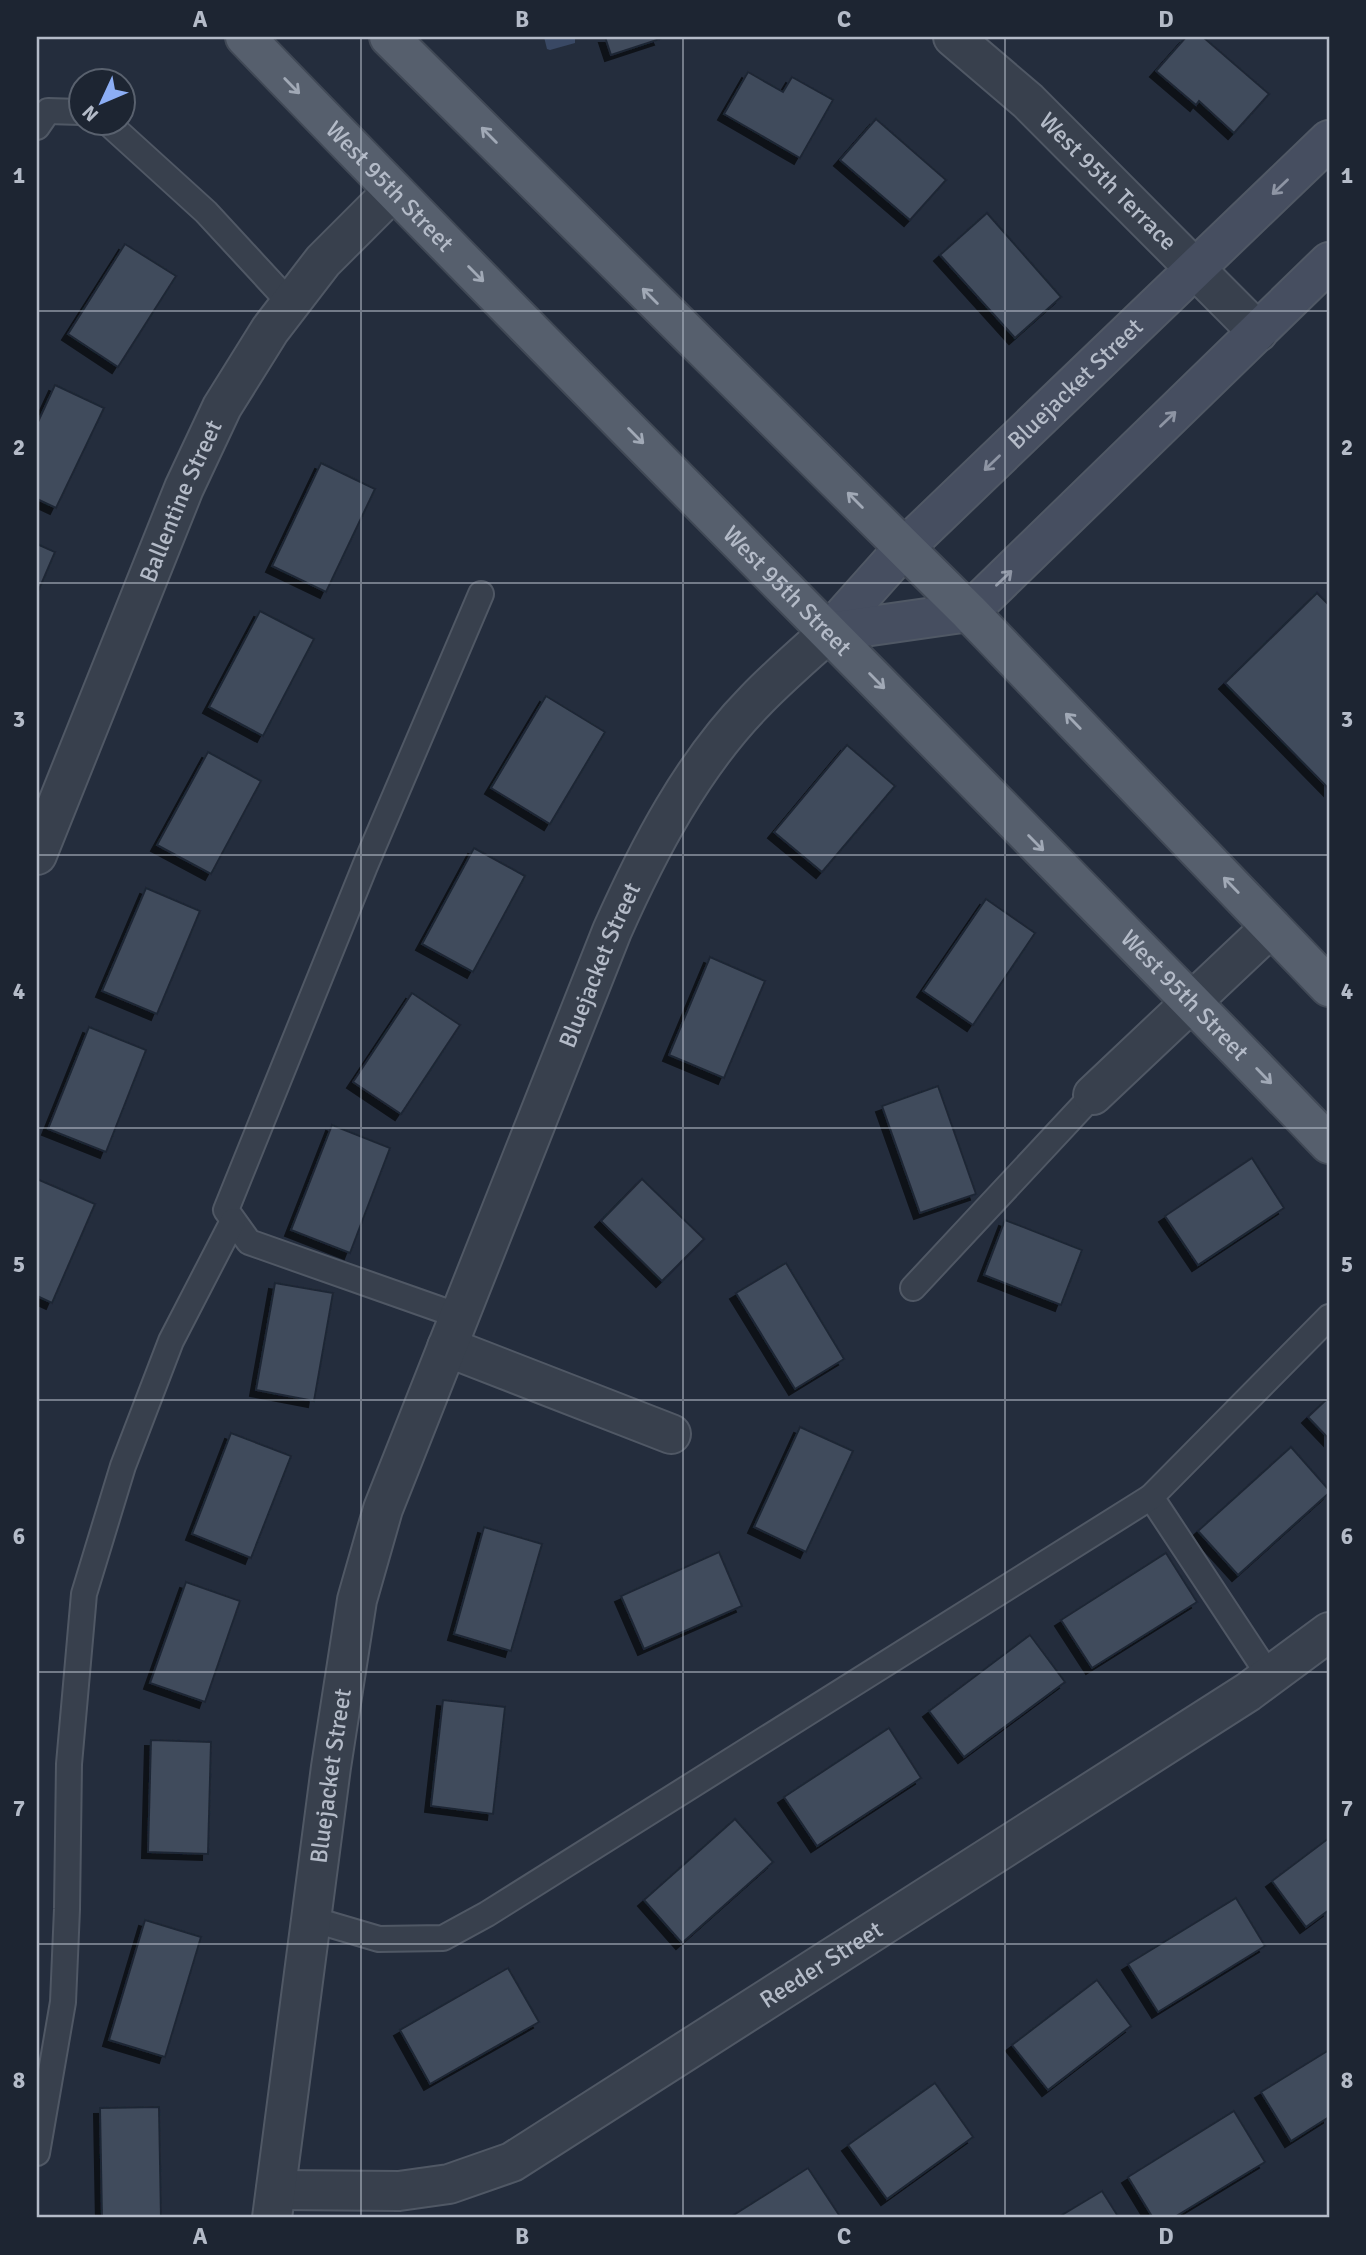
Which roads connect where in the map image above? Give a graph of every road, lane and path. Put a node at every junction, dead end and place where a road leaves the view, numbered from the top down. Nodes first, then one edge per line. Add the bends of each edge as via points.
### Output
1 (245, 37) edge
2 (389, 37) edge
3 (953, 37) edge
4 (66, 112) edge
5 (37, 127) edge
6 (122, 136) edge
7 (1329, 140) edge
8 (393, 191) junction
9 (1329, 262) edge
10 (1195, 269) junction
11 (290, 303) junction
12 (1258, 332) junction
13 (904, 548) junction
14 (481, 594) dead end
15 (969, 612) junction
16 (829, 632) junction
17 (37, 855) edge
18 (1271, 926) junction
19 (1329, 987) edge
20 (1192, 1002) junction
21 (1093, 1095) joint
22 (1329, 1144) edge
23 (233, 1220) junction
24 (913, 1288) dead end
25 (1329, 1317) edge
26 (453, 1332) junction
27 (671, 1434) dead end
28 (1151, 1497) junction
29 (1329, 1632) edge
30 (1270, 1677) junction
31 (312, 1919) junction
32 (37, 2152) edge
33 (274, 2204) edge

1 -> 8 main road, West 95th Street
13 -> 2 main road
3 - 10 street, West 95th Terrace via 1028,101
4 - 5 lane via 48,111
6 - 11 lane via 206,212
7 -> 10 street, Bluejacket Street
8 - 11 street, Ballentine Street via 323,261
8 -> 16 main road, West 95th Street
9 - 12 street
10 - 12 street, West 95th Terrace
10 -> 13 street, Bluejacket Street
11 - 17 street, Ballentine Street via 222,407 184,488
15 -> 12 street
13 - 15 main road
13 - 16 street, Bluejacket Street
14 - 23 lane via 226,1210
15 - 16 street
18 -> 15 main road
16 -> 20 main road, West 95th Street
16 - 26 street, Bluejacket Street via 753,703 696,773 642,862
18 - 19 main road
18 - 20 street
20 - 21 street
20 -> 22 main road, West 95th Street
21 - 24 lane
23 - 26 lane via 249,1242
23 - 32 lane via 171,1341 123,1466 84,1594 69,1764 63,2002
25 - 28 lane
26 - 27 street
26 - 31 street, Bluejacket Street via 383,1510 357,1600
28 - 30 lane
28 - 31 lane via 443,1938 379,1939
29 - 30 street, Reeder Street
30 - 33 street, Reeder Street via 512,2162 449,2184
31 - 33 street, Bluejacket Street

